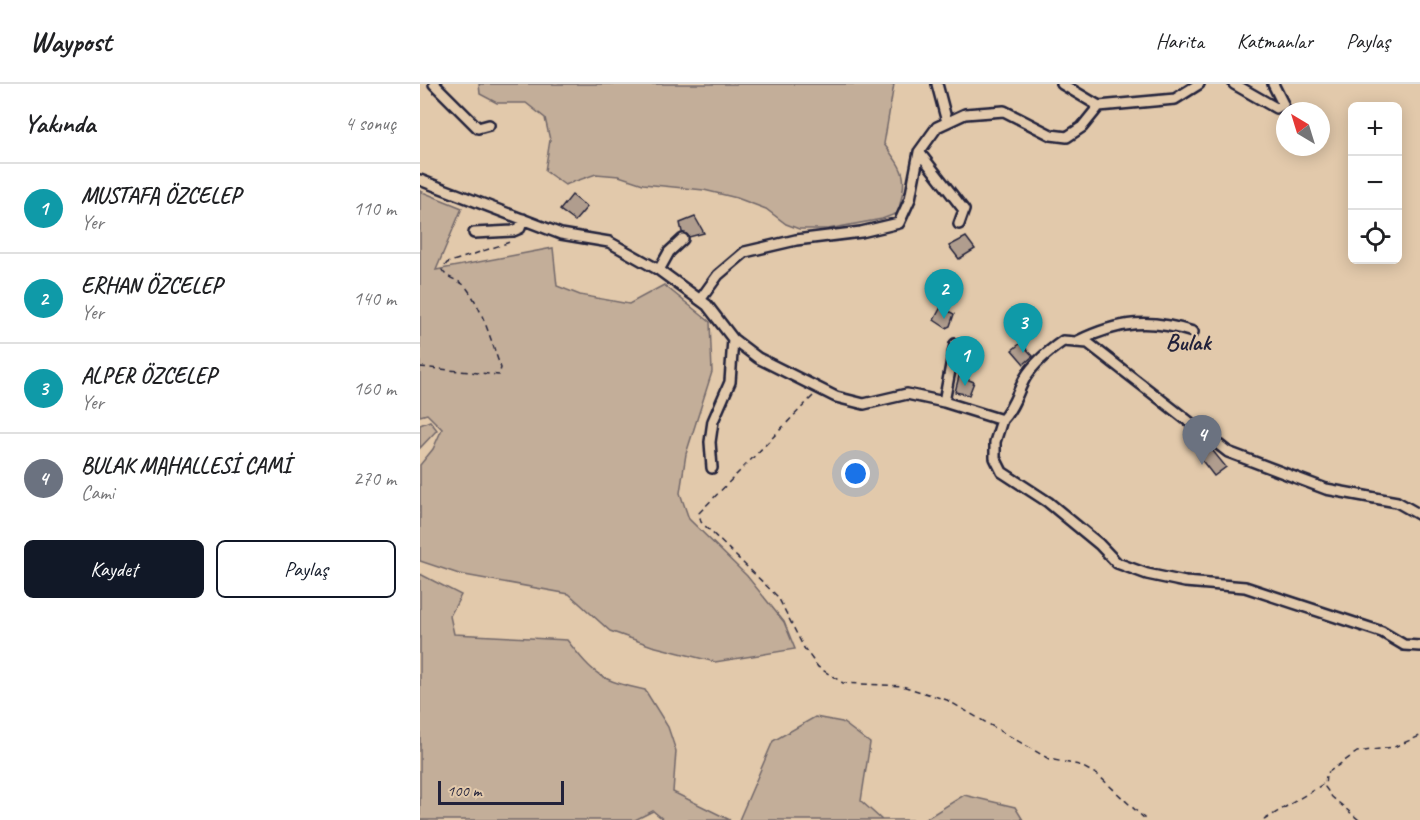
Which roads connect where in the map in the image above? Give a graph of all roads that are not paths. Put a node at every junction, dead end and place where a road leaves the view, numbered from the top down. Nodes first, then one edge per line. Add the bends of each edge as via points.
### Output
1 (434, 84) edge
2 (937, 84) edge
3 (1062, 84) edge
4 (1199, 84) edge
5 (1234, 84) edge
6 (1273, 84) edge
7 (1099, 106) junction
8 (947, 122) junction
9 (489, 125) dead end
10 (919, 152) junction
11 (420, 180) edge
12 (523, 219) junction
13 (959, 225) dead end
14 (474, 233) dead end
15 (683, 239) dead end
16 (659, 270) junction
17 (700, 300) junction
18 (1194, 332) dead end
19 (733, 339) junction
20 (1076, 342) junction
21 (955, 344) dead end
22 (944, 402) junction
23 (1002, 420) junction
24 (712, 468) dead end
25 (1420, 515) edge
26 (1420, 646) edge

1 - 9 street via 478,128
2 - 8 street
3 - 7 street
4 - 7 street via 1175,99
5 - 6 street via 1276,108 1283,104
7 - 8 street via 1082,128 1067,137 1051,135 1004,111 965,114
8 - 10 street via 937,127
10 - 13 street via 964,210
10 - 17 street via 910,199 899,223 745,252 718,275
11 - 12 street
12 - 14 street via 520,228 513,231
12 - 16 street via 561,234 609,242
15 - 16 street via 669,252
16 - 17 street
17 - 19 street
18 - 20 street via 1167,323 1133,322
19 - 22 street via 758,358 836,397 864,404 907,394
19 - 24 street via 730,382 713,421
20 - 23 street via 1063,341 1050,350 1026,377 1012,409
20 - 25 street via 1088,343 1228,452 1326,489 1397,502
21 - 22 street
22 - 23 street
23 - 26 street via 995,458 1002,472 1048,502 1117,563 1185,582 1245,587 1382,632 1404,645

